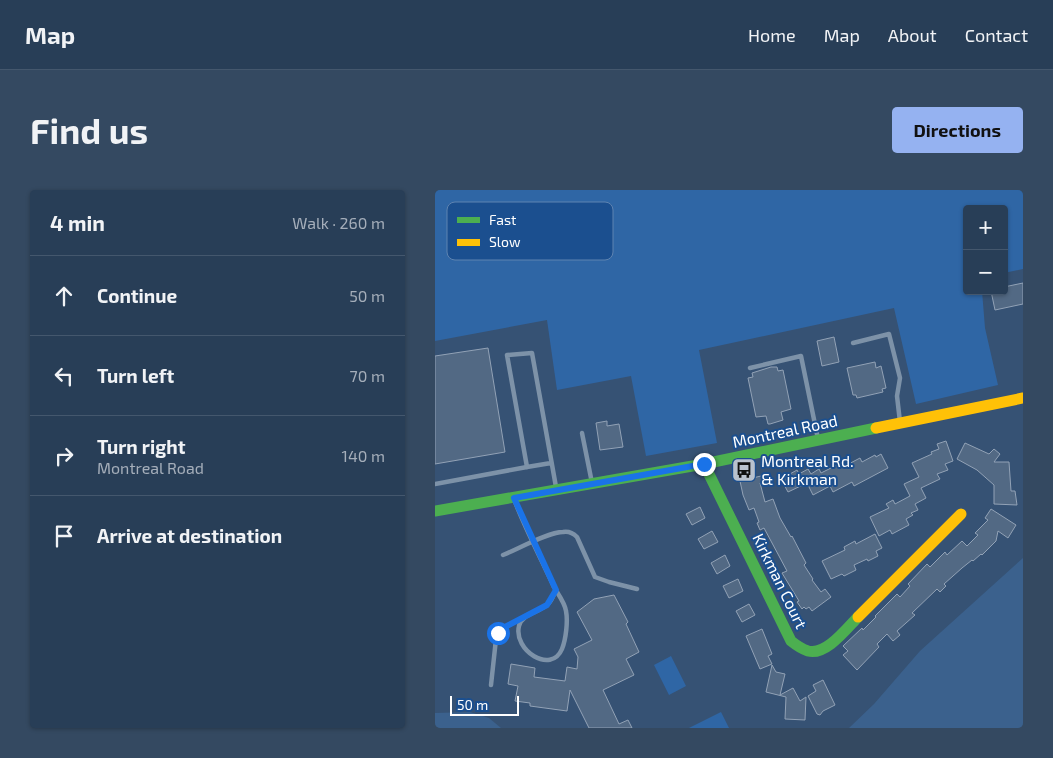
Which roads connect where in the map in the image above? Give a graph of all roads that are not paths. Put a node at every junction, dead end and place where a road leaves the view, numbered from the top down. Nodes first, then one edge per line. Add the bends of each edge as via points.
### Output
1 (853, 343) dead end
2 (750, 368) dead end
3 (1023, 398) edge
4 (901, 423) junction
5 (582, 433) dead end
6 (818, 440) junction
7 (551, 463) junction
8 (704, 464) junction
9 (527, 467) junction
10 (435, 484) edge
11 (593, 484) junction
12 (556, 491) junction
13 (514, 498) junction
14 (435, 511) edge
15 (961, 514) dead end
16 (533, 542) junction
17 (503, 555) dead end
18 (637, 589) dead end
19 (556, 590) junction
20 (522, 618) junction
21 (491, 685) dead end

1 - 4 lane via 889,334 900,378 897,396
2 - 6 lane via 801,356
3 - 4 main road, Montreal Road
4 - 6 main road, Montreal Road
5 - 11 lane
6 - 8 main road, Montreal Road
7 - 9 lane
7 - 9 lane via 532,353 507,355
7 - 12 lane
8 - 11 main road, Montreal Road
8 - 15 main road, Kirkman Court via 791,641 804,651 818,652 834,642
9 - 10 lane
11 - 12 main road, Montreal Road
12 - 13 main road, Montreal Road
13 - 14 main road, Montreal Road
13 - 16 lane
16 - 17 lane
16 - 18 lane via 560,532 573,534 595,576
16 - 19 lane
19 - 20 lane via 547,605
19 - 20 lane via 566,609 563,645 558,655 548,660 539,659 527,651 520,636
20 - 21 lane via 498,633

